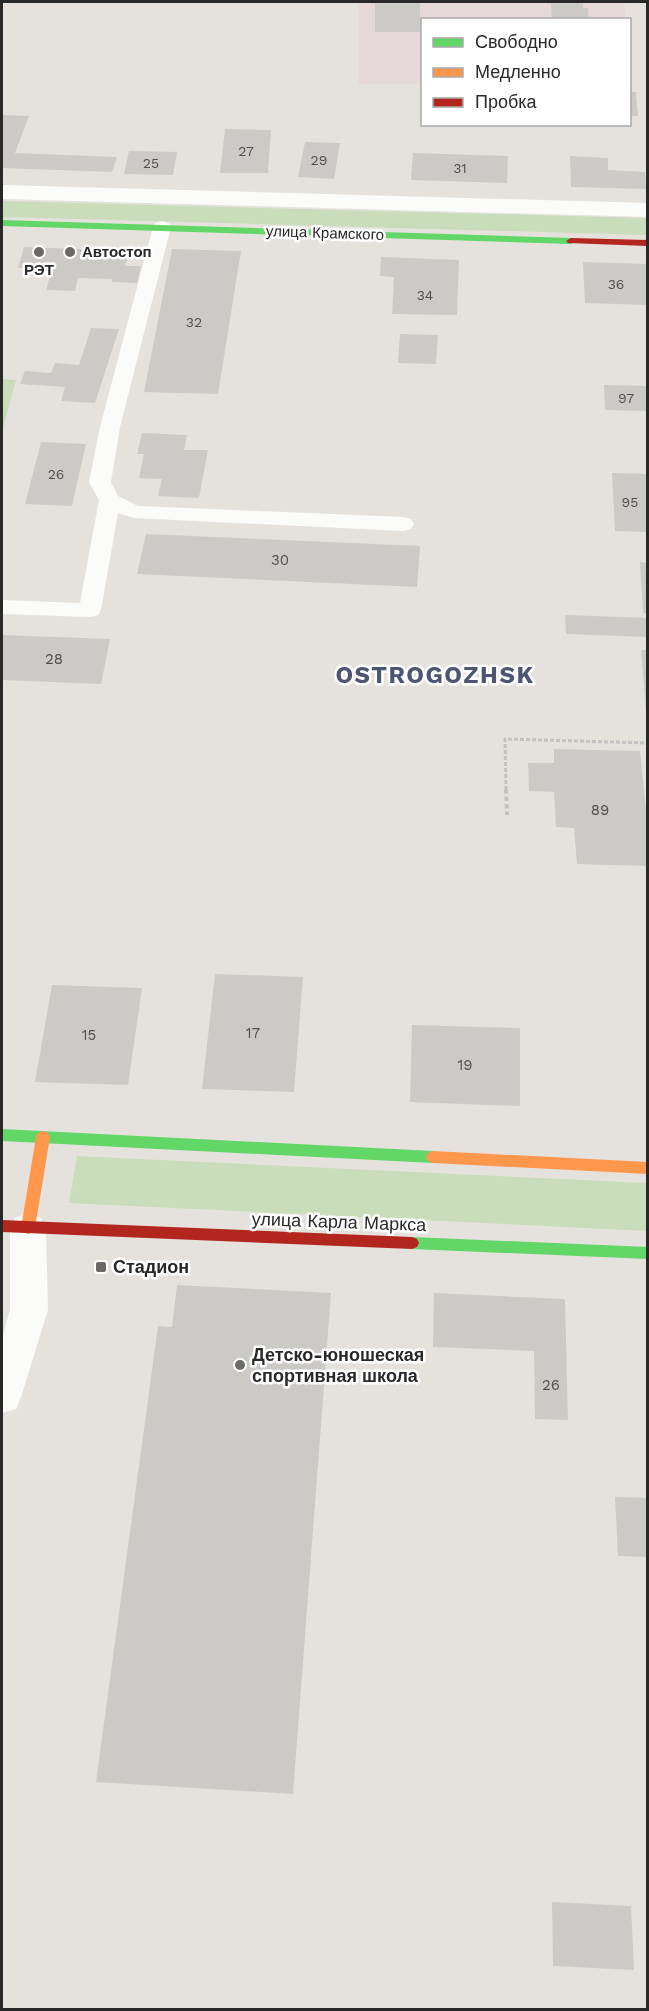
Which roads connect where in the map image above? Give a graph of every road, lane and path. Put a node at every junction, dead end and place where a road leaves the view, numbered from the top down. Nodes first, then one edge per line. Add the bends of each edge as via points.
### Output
1 (2, 192) edge
2 (648, 210) edge
3 (2, 223) edge
4 (162, 227) junction
5 (648, 243) edge
6 (110, 500) junction
7 (403, 524) dead end
8 (2, 607) edge
9 (648, 742) edge
10 (507, 815) dead end
11 (2, 1135) edge
12 (43, 1137) junction
13 (648, 1168) edge
14 (15, 1227) edge
15 (648, 1253) edge
16 (2, 1397) edge

1 - 2 street, улица Крамского
3 - 4 main road, улица Крамского
4 - 5 main road, улица Крамского
4 - 6 lane via 110,427 100,482
6 - 7 lane via 134,512
6 - 8 lane via 90,610
9 - 10 path via 505,739
11 - 12 main road
12 - 13 main road
12 - 14 main road
14 - 15 main road, улица Карла Маркса
14 - 16 street via 29,1310

